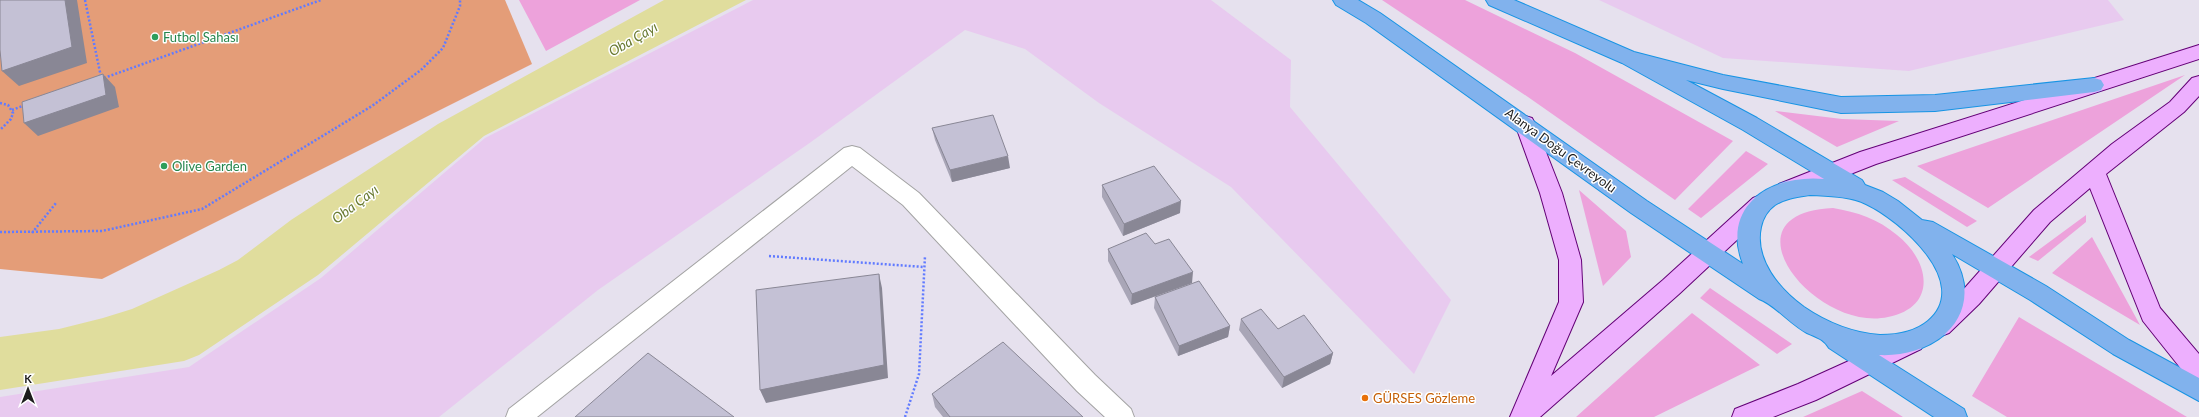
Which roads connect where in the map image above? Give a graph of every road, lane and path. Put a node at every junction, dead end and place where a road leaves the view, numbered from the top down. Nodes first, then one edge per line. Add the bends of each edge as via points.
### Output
1 (84, 0) edge
2 (321, 0) edge
3 (460, 0) edge
4 (1343, 0) edge
5 (1496, 0) edge
6 (2199, 52) edge
7 (1629, 58) junction
8 (2199, 83) edge
9 (2094, 85) junction
10 (0, 102) edge
11 (27, 105) edge
12 (12, 110) junction
13 (1525, 124) junction
14 (0, 130) edge
15 (2094, 172) junction
16 (1830, 173) junction
17 (1784, 191) junction
18 (1874, 198) junction
19 (1763, 202) junction
20 (56, 203) dead end
21 (1901, 215) junction
22 (0, 232) edge
23 (31, 233) junction
24 (1708, 252) junction
25 (925, 253) dead end
26 (765, 256) dead end
27 (924, 266) junction
28 (1994, 268) junction
29 (1779, 300) junction
30 (1809, 323) junction
31 (1939, 328) junction
32 (1914, 341) junction
33 (1870, 362) junction
34 (2199, 372) edge
35 (2199, 390) edge
36 (518, 417) edge
37 (905, 417) edge
38 (1122, 417) edge
39 (1521, 417) edge
40 (1744, 417) edge
41 (1955, 417) edge

1 - 2 path via 102,79
3 - 23 path via 460,6 443,48 421,70 372,106 202,209 102,231
4 - 13 highway, Alanya Doğu Çevreyolu via 1373,18
5 - 7 highway
6 - 9 street
7 - 9 highway via 1723,82 1841,105 1935,103
7 - 16 highway via 1750,124
8 - 15 street via 2177,107
9 - 16 street via 1868,158
10 - 12 path via 8,104
11 - 12 path
12 - 14 path via 11,119
13 - 24 highway, Alanya Doğu Çevreyolu via 1640,207
13 - 39 street via 1551,193 1570,260 1570,302
15 - 28 street via 2042,216
15 - 34 street via 2151,314
16 - 17 street
16 - 18 highway
17 - 18 highway via 1810,186 1841,189
17 - 19 highway
18 - 21 highway
19 - 24 street
19 - 29 highway via 1750,222 1748,246 1758,273
20 - 23 path
21 - 28 highway
21 - 31 highway via 1926,236 1940,254 1953,286 1951,309
22 - 23 path
24 - 29 highway, Alanya Doğu Çevreyolu
24 - 39 street
25 - 27 path
26 - 27 path
27 - 37 path via 919,374
28 - 31 street via 1971,297
28 - 35 highway via 2038,293 2121,347
29 - 30 highway
30 - 32 highway via 1845,338 1882,345
30 - 33 highway
31 - 32 highway
32 - 33 street
33 - 40 street via 1807,392
33 - 41 highway
36 - 38 street via 852,154 912,200 1086,383

